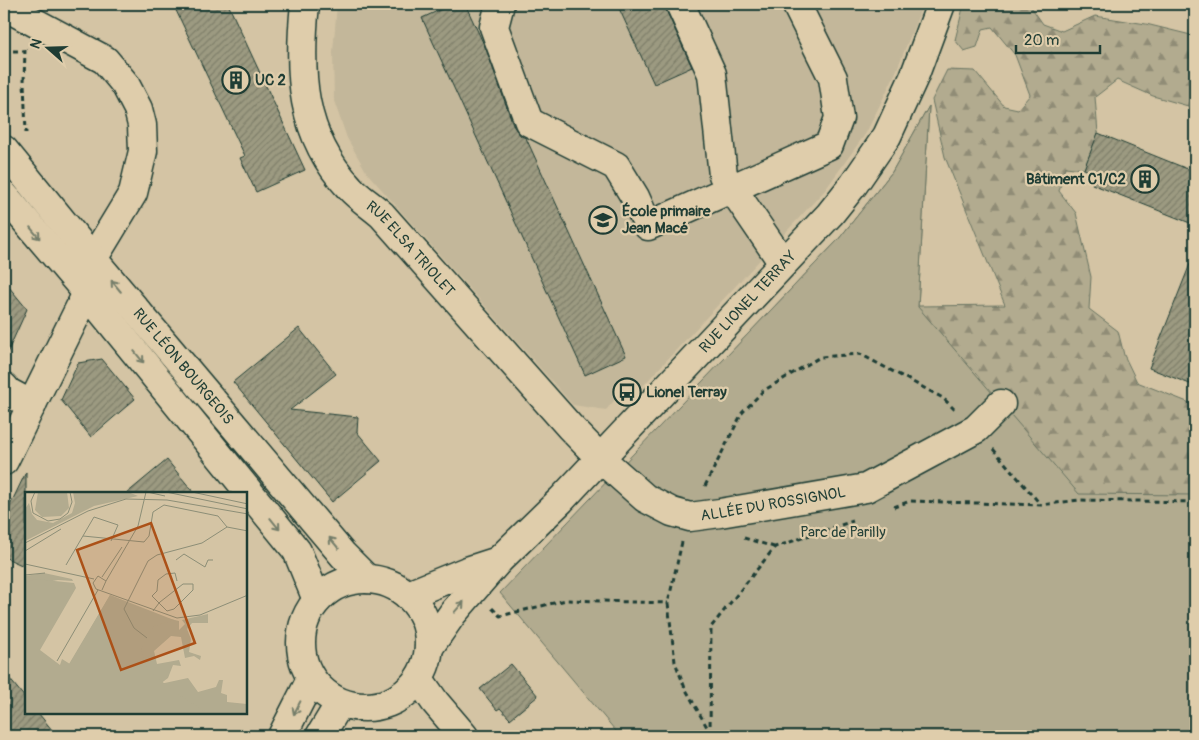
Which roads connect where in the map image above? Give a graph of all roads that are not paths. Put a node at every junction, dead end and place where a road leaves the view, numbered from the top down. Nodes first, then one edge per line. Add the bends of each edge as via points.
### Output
1 (305, 4) edge
2 (500, 4) edge
3 (680, 4) edge
4 (796, 4) edge
5 (941, 4) edge
6 (4, 6) edge
7 (4, 150) edge
8 (732, 188) junction
9 (4, 195) edge
10 (93, 259) junction
11 (783, 263) junction
12 (87, 293) junction
13 (4, 387) edge
14 (1001, 404) dead end
15 (32, 405) junction
16 (600, 458) junction
17 (4, 461) edge
18 (690, 517) joint
19 (498, 561) junction
20 (368, 579) junction
21 (408, 595) junction
22 (317, 600) junction
23 (430, 646) junction
24 (311, 679) junction
25 (419, 679) junction
26 (340, 703) junction
27 (282, 736) edge
28 (320, 736) edge
29 (464, 736) edge

1 - 16 street, RUE ELSA TRIOLET via 302,84 305,104 323,152 350,188 382,215
2 - 8 street via 494,28 529,122 616,166 648,226
3 - 8 street via 712,74 723,175
4 - 8 street via 833,78 839,118 829,145
5 - 11 street, RUE LIONEL TERRAY via 887,136 830,214
6 - 10 street via 105,60 125,84 138,109 142,151 133,193
7 - 10 street, RUE LÉON BOURGEOIS
8 - 11 street
9 -> 12 street, RUE LÉON BOURGEOIS
10 - 12 street
20 -> 10 street, RUE LÉON BOURGEOIS via 343,555
11 - 16 street, RUE LIONEL TERRAY
12 - 15 street
12 -> 22 street, RUE LÉON BOURGEOIS via 297,551
13 - 15 street
14 - 18 street, ALLÉE DU ROSSIGNOL via 976,430 866,488
15 - 17 street
16 - 18 street, RUE ELSA TRIOLET via 645,498
16 - 19 street, RUE LIONEL TERRAY
19 - 21 street, RUE LIONEL TERRAY
23 -> 19 street, RUE LIONEL TERRAY via 453,613
20 - 21 street via 389,583
20 - 22 street via 349,581 332,588
21 - 23 street via 422,612
22 - 24 street via 306,618 301,638 303,660
23 - 25 street
24 - 26 street
24 -> 27 street
25 - 26 street via 404,695 384,705 362,708
25 - 29 street
26 - 28 street

